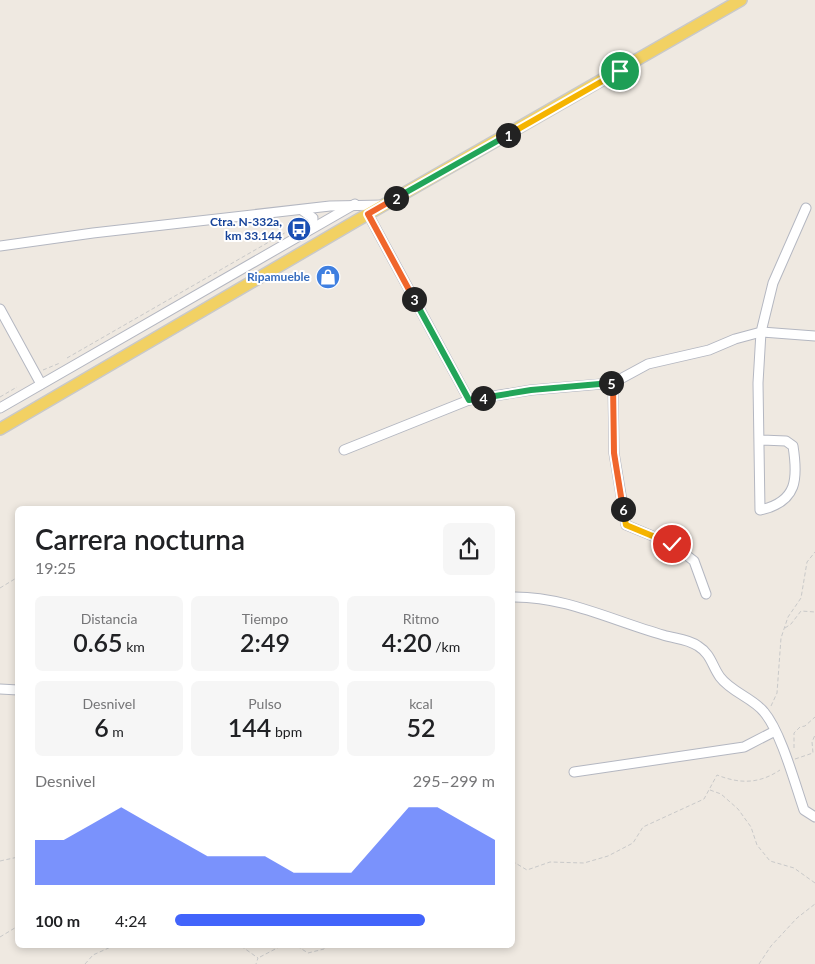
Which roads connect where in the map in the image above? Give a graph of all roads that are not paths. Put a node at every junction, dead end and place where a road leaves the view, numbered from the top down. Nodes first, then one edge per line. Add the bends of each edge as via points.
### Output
1 (743, 0) edge
2 (355, 204) junction
3 (385, 205) junction
4 (806, 208) dead end
5 (302, 210) junction
6 (368, 214) junction
7 (312, 228) junction
8 (0, 246) edge
9 (0, 309) edge
10 (761, 332) junction
11 (815, 336) edge
12 (613, 383) junction
13 (41, 384) junction
14 (469, 400) junction
15 (0, 408) edge
16 (0, 429) edge
17 (759, 440) junction
18 (344, 450) dead end
19 (706, 594) dead end
20 (515, 597) edge
21 (0, 689) edge
22 (15, 690) edge
23 (775, 731) junction
24 (574, 772) dead end
25 (815, 817) edge

1 - 3 main road
2 - 3 street
2 - 5 street
2 - 7 street
3 - 6 main road
4 - 10 street via 773,283
5 - 7 street via 312,217
5 - 8 street
6 - 14 street
6 - 16 main road
7 - 13 street
9 - 13 street
10 - 11 street
10 - 12 street via 735,338 709,350 648,364
10 - 17 street
12 - 14 street via 531,390
12 - 19 street via 614,453 626,525 672,544 694,561
13 - 15 street
14 - 18 street
17 - 17 street via 786,441 793,446 796,481 786,498 773,507 760,510
20 - 23 street via 532,596 600,612 664,636 686,639 711,658 720,677 764,712
21 - 22 street
23 - 24 street via 744,747
23 - 25 street via 804,810

